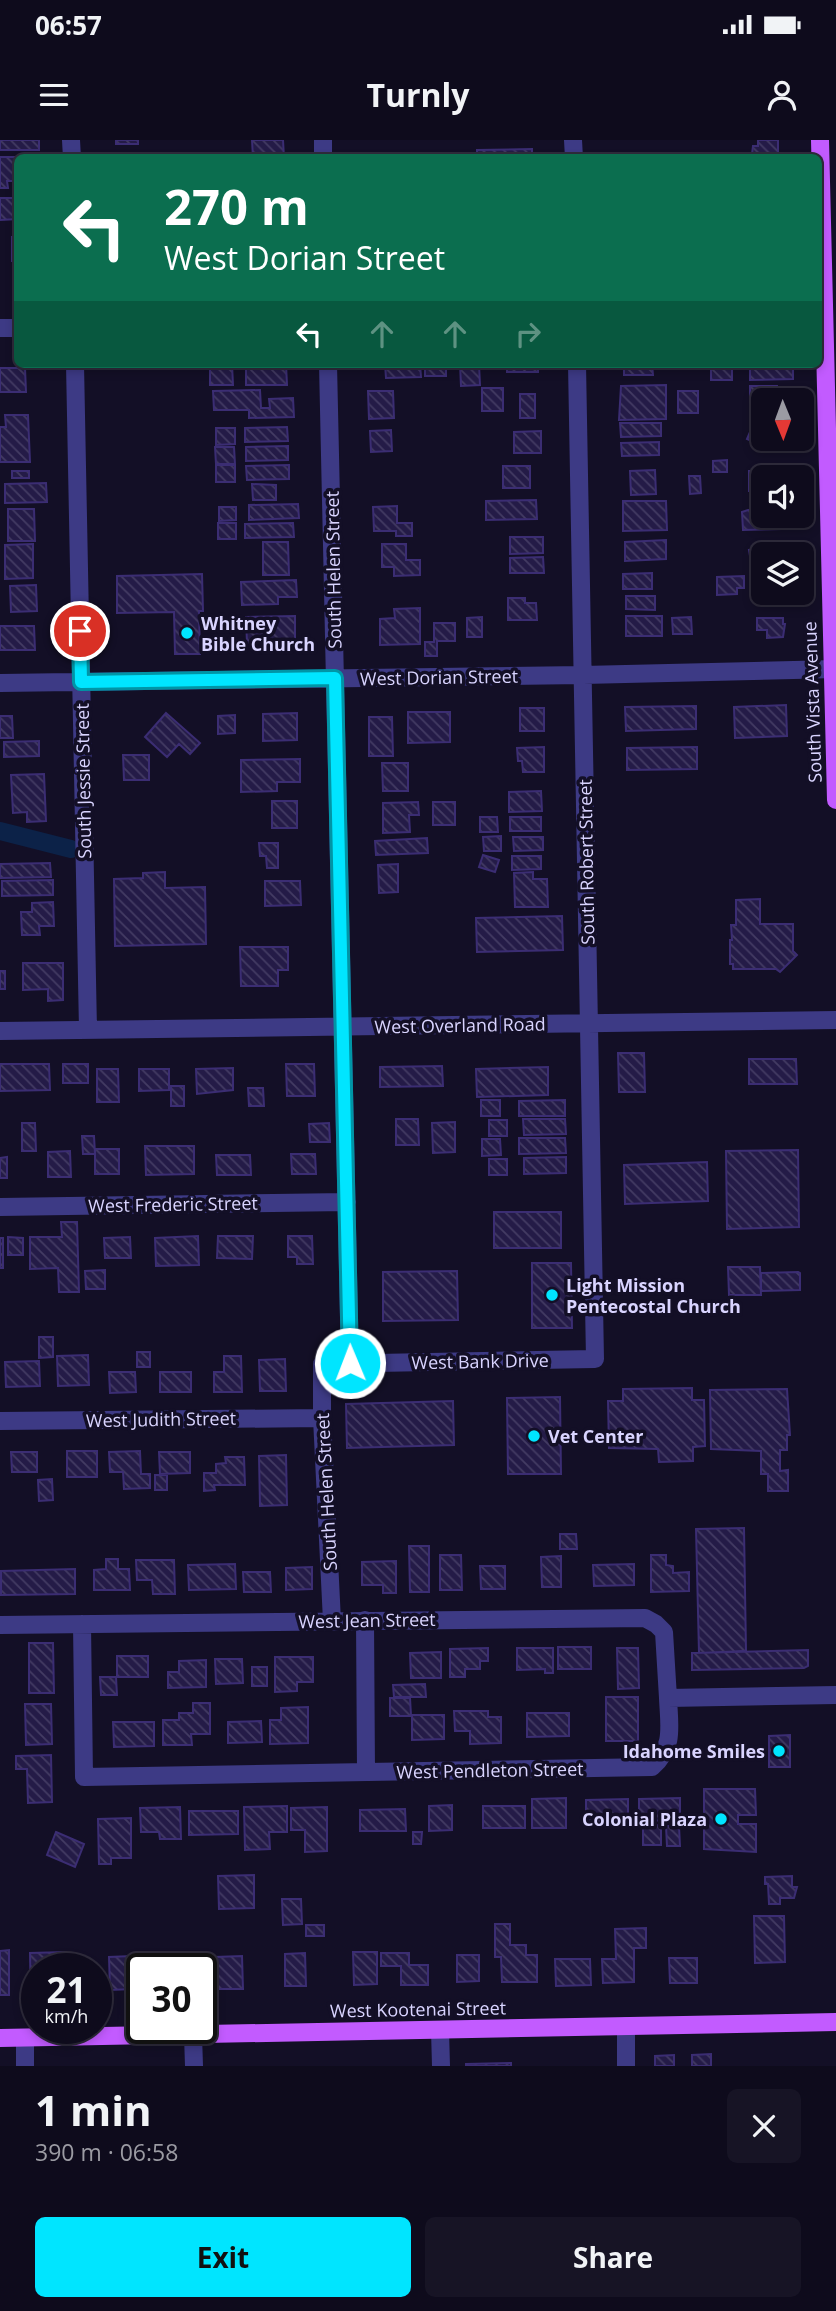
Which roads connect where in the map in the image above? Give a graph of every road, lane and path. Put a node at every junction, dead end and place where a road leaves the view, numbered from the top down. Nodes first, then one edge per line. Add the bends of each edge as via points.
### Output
1 (822, 200) edge
2 (826, 319) edge
3 (75, 368) edge
4 (328, 368) edge
5 (577, 368) edge
6 (834, 669) edge
7 (583, 675) junction
8 (335, 678) junction
9 (81, 682) junction
10 (0, 683) edge
11 (836, 800) edge
12 (836, 1020) edge
13 (589, 1023) junction
14 (343, 1027) junction
15 (88, 1030) junction
16 (0, 1031) edge
17 (347, 1202) junction
18 (0, 1206) edge
19 (595, 1359) joint
20 (322, 1363) joint
21 (350, 1363) junction
22 (322, 1418) junction
23 (0, 1421) edge
24 (365, 1620) junction
25 (332, 1621) junction
26 (82, 1624) junction
27 (0, 1625) edge
28 (836, 1695) edge
29 (668, 1698) junction
30 (366, 1772) junction
31 (836, 2022) edge
32 (626, 2026) junction
33 (440, 2030) junction
34 (217, 2035) edge
35 (0, 2038) edge
36 (21, 2038) edge
37 (24, 2044) edge
38 (193, 2044) edge
39 (25, 2066) edge
40 (194, 2066) edge
41 (441, 2066) edge
42 (626, 2066) edge

1 - 2 main road, South Vista Avenue
2 - 6 main road, South Vista Avenue
3 - 9 street, South Jessie Street
4 - 8 street, South Helen Street
5 - 7 street, South Robert Street
6 - 7 street, West Dorian Street
6 - 11 main road, South Vista Avenue
7 - 8 street, West Dorian Street
7 - 13 street, South Robert Street
8 - 9 street, West Dorian Street
8 - 14 street, South Helen Street
9 - 10 street, West Dorian Street
9 - 15 street, South Jessie Street
12 - 13 street, West Overland Road
13 - 14 street, West Overland Road
13 - 19 street, South Robert Street
14 - 15 street, West Overland Road
14 - 17 street, South Helen Street
15 - 16 street, West Overland Road
17 - 18 street, West Frederic Street
17 - 21 street, South Helen Street
19 - 21 street, West Bank Drive
20 - 21 street, West Bank Drive
20 - 22 street, South Helen Street
22 - 23 street, West Judith Street
22 - 25 street, South Helen Street
24 - 25 street, West Jean Street
24 - 29 street, West Jean Street via 645,1618 664,1632
24 - 30 street
25 - 26 street, West Jean Street
26 - 27 street, West Jean Street
26 - 30 street, West Pendleton Street via 84,1777
28 - 29 street
29 - 30 street, West Pendleton Street via 669,1742 664,1757 652,1767
31 - 32 main road, West Kootenai Street
32 - 33 main road, West Kootenai Street
32 - 42 street
33 - 34 main road, West Kootenai Street
33 - 41 street
35 - 36 main road, West Kootenai Street
37 - 39 street
38 - 40 street

